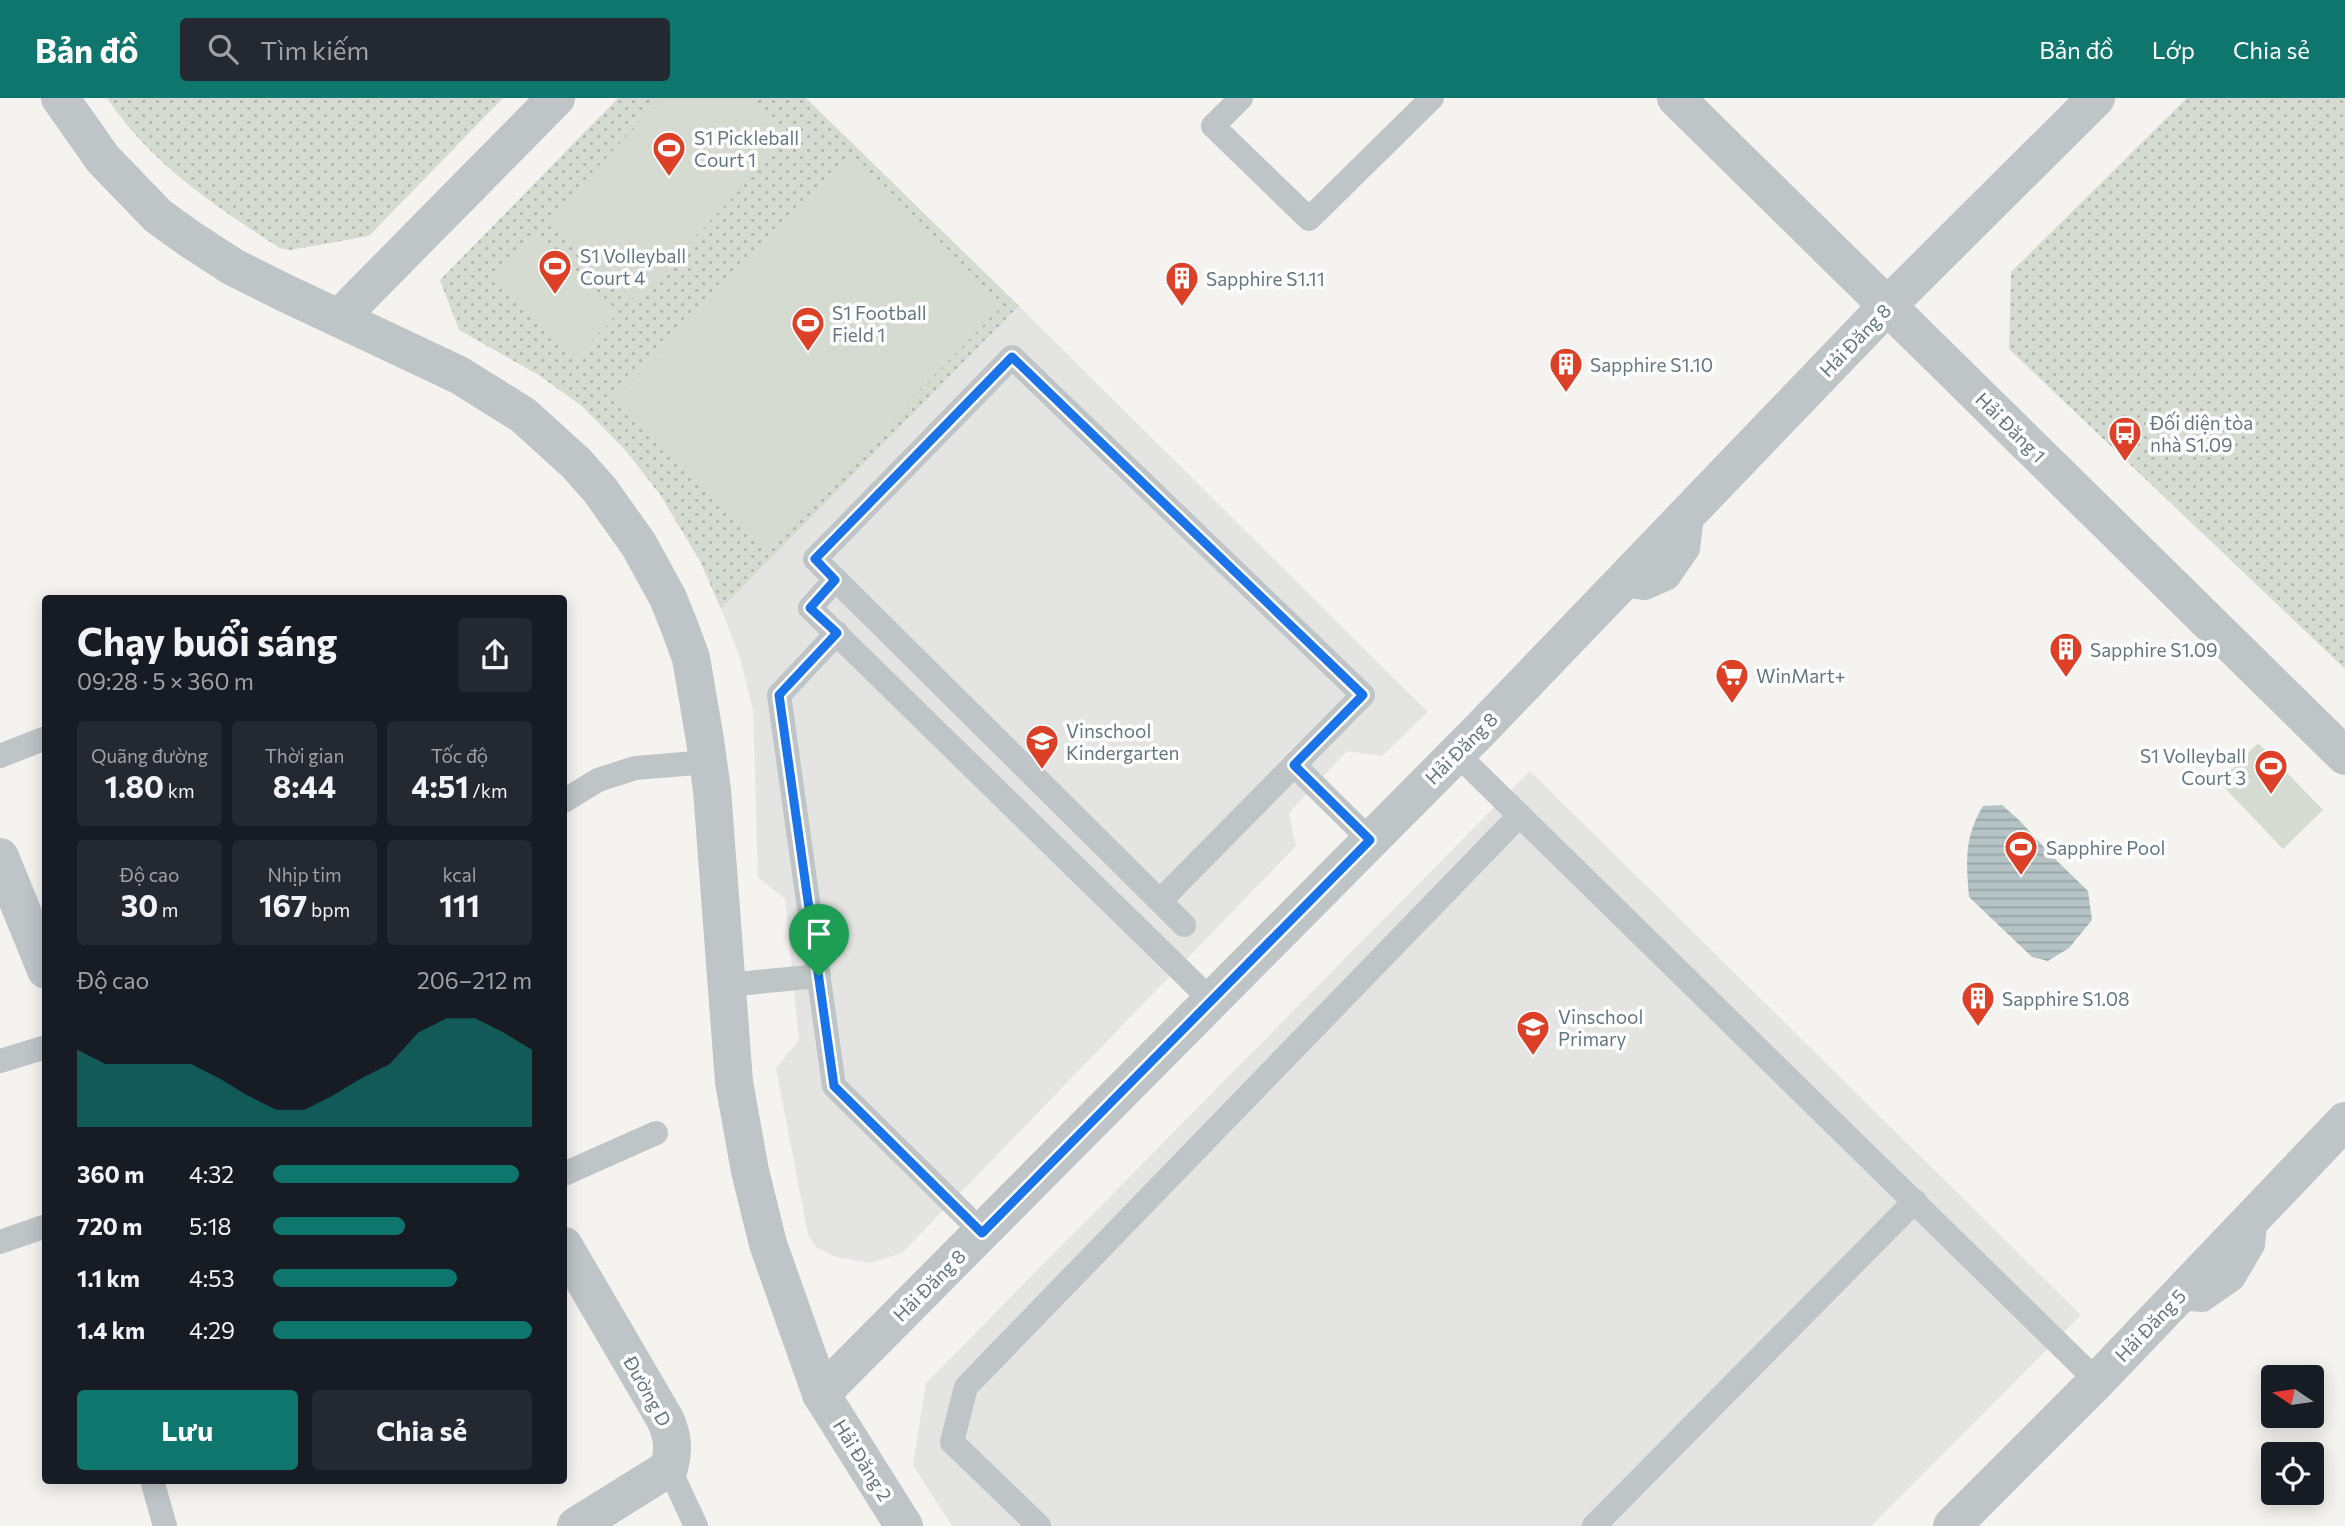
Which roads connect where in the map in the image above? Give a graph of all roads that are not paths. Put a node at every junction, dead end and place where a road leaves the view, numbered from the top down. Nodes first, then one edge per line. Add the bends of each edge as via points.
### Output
1 (60, 98) edge
2 (556, 98) edge
3 (1241, 98) edge
4 (1432, 98) edge
5 (1676, 98) edge
6 (2096, 98) edge
7 (1888, 306) junction
8 (339, 318) junction
9 (835, 580) junction
10 (837, 633) junction
11 (42, 740) edge
12 (1457, 753) junction
13 (0, 756) edge
14 (2345, 756) edge
15 (708, 762) junction
16 (1294, 765) junction
17 (1025, 768) junction
18 (1001, 793) junction
19 (567, 799) edge
20 (1520, 815) junction
21 (1370, 840) junction
22 (0, 857) edge
23 (1160, 901) junction
24 (1184, 925) dead end
25 (42, 960) edge
26 (819, 976) junction
27 (726, 985) junction
28 (1212, 1001) junction
29 (42, 1048) edge
30 (0, 1061) edge
31 (2345, 1121) edge
32 (656, 1133) dead end
33 (567, 1173) edge
34 (1915, 1201) junction
35 (42, 1227) edge
36 (982, 1233) junction
37 (0, 1242) edge
38 (567, 1259) edge
39 (2097, 1381) junction
40 (821, 1394) junction
41 (669, 1468) junction
42 (153, 1484) edge
43 (165, 1526) edge
44 (576, 1526) edge
45 (696, 1526) edge
46 (904, 1526) edge
47 (1039, 1526) edge
48 (1594, 1526) edge
49 (1952, 1526) edge

1 - 8 street, Hải Đăng 2 via 103,159 158,216 233,267
2 - 8 street
3 - 4 lane via 1213,126 1309,219
5 - 7 street, Hải Đăng 1
6 - 7 street, Hải Đăng 8
7 - 12 street, Hải Đăng 8
7 - 14 street, Hải Đăng 1
8 - 15 street, Hải Đăng 2 via 491,393 550,437 600,490 639,545 676,618 691,658
9 - 10 lane via 810,608
9 - 16 lane via 815,559 1012,357 1363,695
9 - 17 lane
10 - 18 lane
10 - 26 lane via 779,695
11 - 13 lane
12 - 20 lane
12 - 21 street, Hải Đăng 8
15 - 19 lane via 635,768 598,780
15 - 27 street, Hải Đăng 2
16 - 21 lane
16 - 23 lane
17 - 18 lane
17 - 23 lane
18 - 28 lane
20 - 34 lane
20 - 47 lane via 966,1387 952,1442
21 - 28 street, Hải Đăng 8
22 - 25 street
23 - 24 lane
26 - 27 lane
26 - 36 lane via 834,1086
27 - 40 street, Hải Đăng 2 via 734,1082 750,1171 768,1244
28 - 36 street, Hải Đăng 8
29 - 30 lane
31 - 39 street, Hải Đăng 5
32 - 33 lane
34 - 39 lane
34 - 48 lane
35 - 37 lane
36 - 40 street, Hải Đăng 8
38 - 41 street, Đường D via 671,1434
39 - 49 street, Hải Đăng 5
40 - 46 street, Hải Đăng 2
41 - 44 street
41 - 45 lane, Đường D
42 - 43 lane

